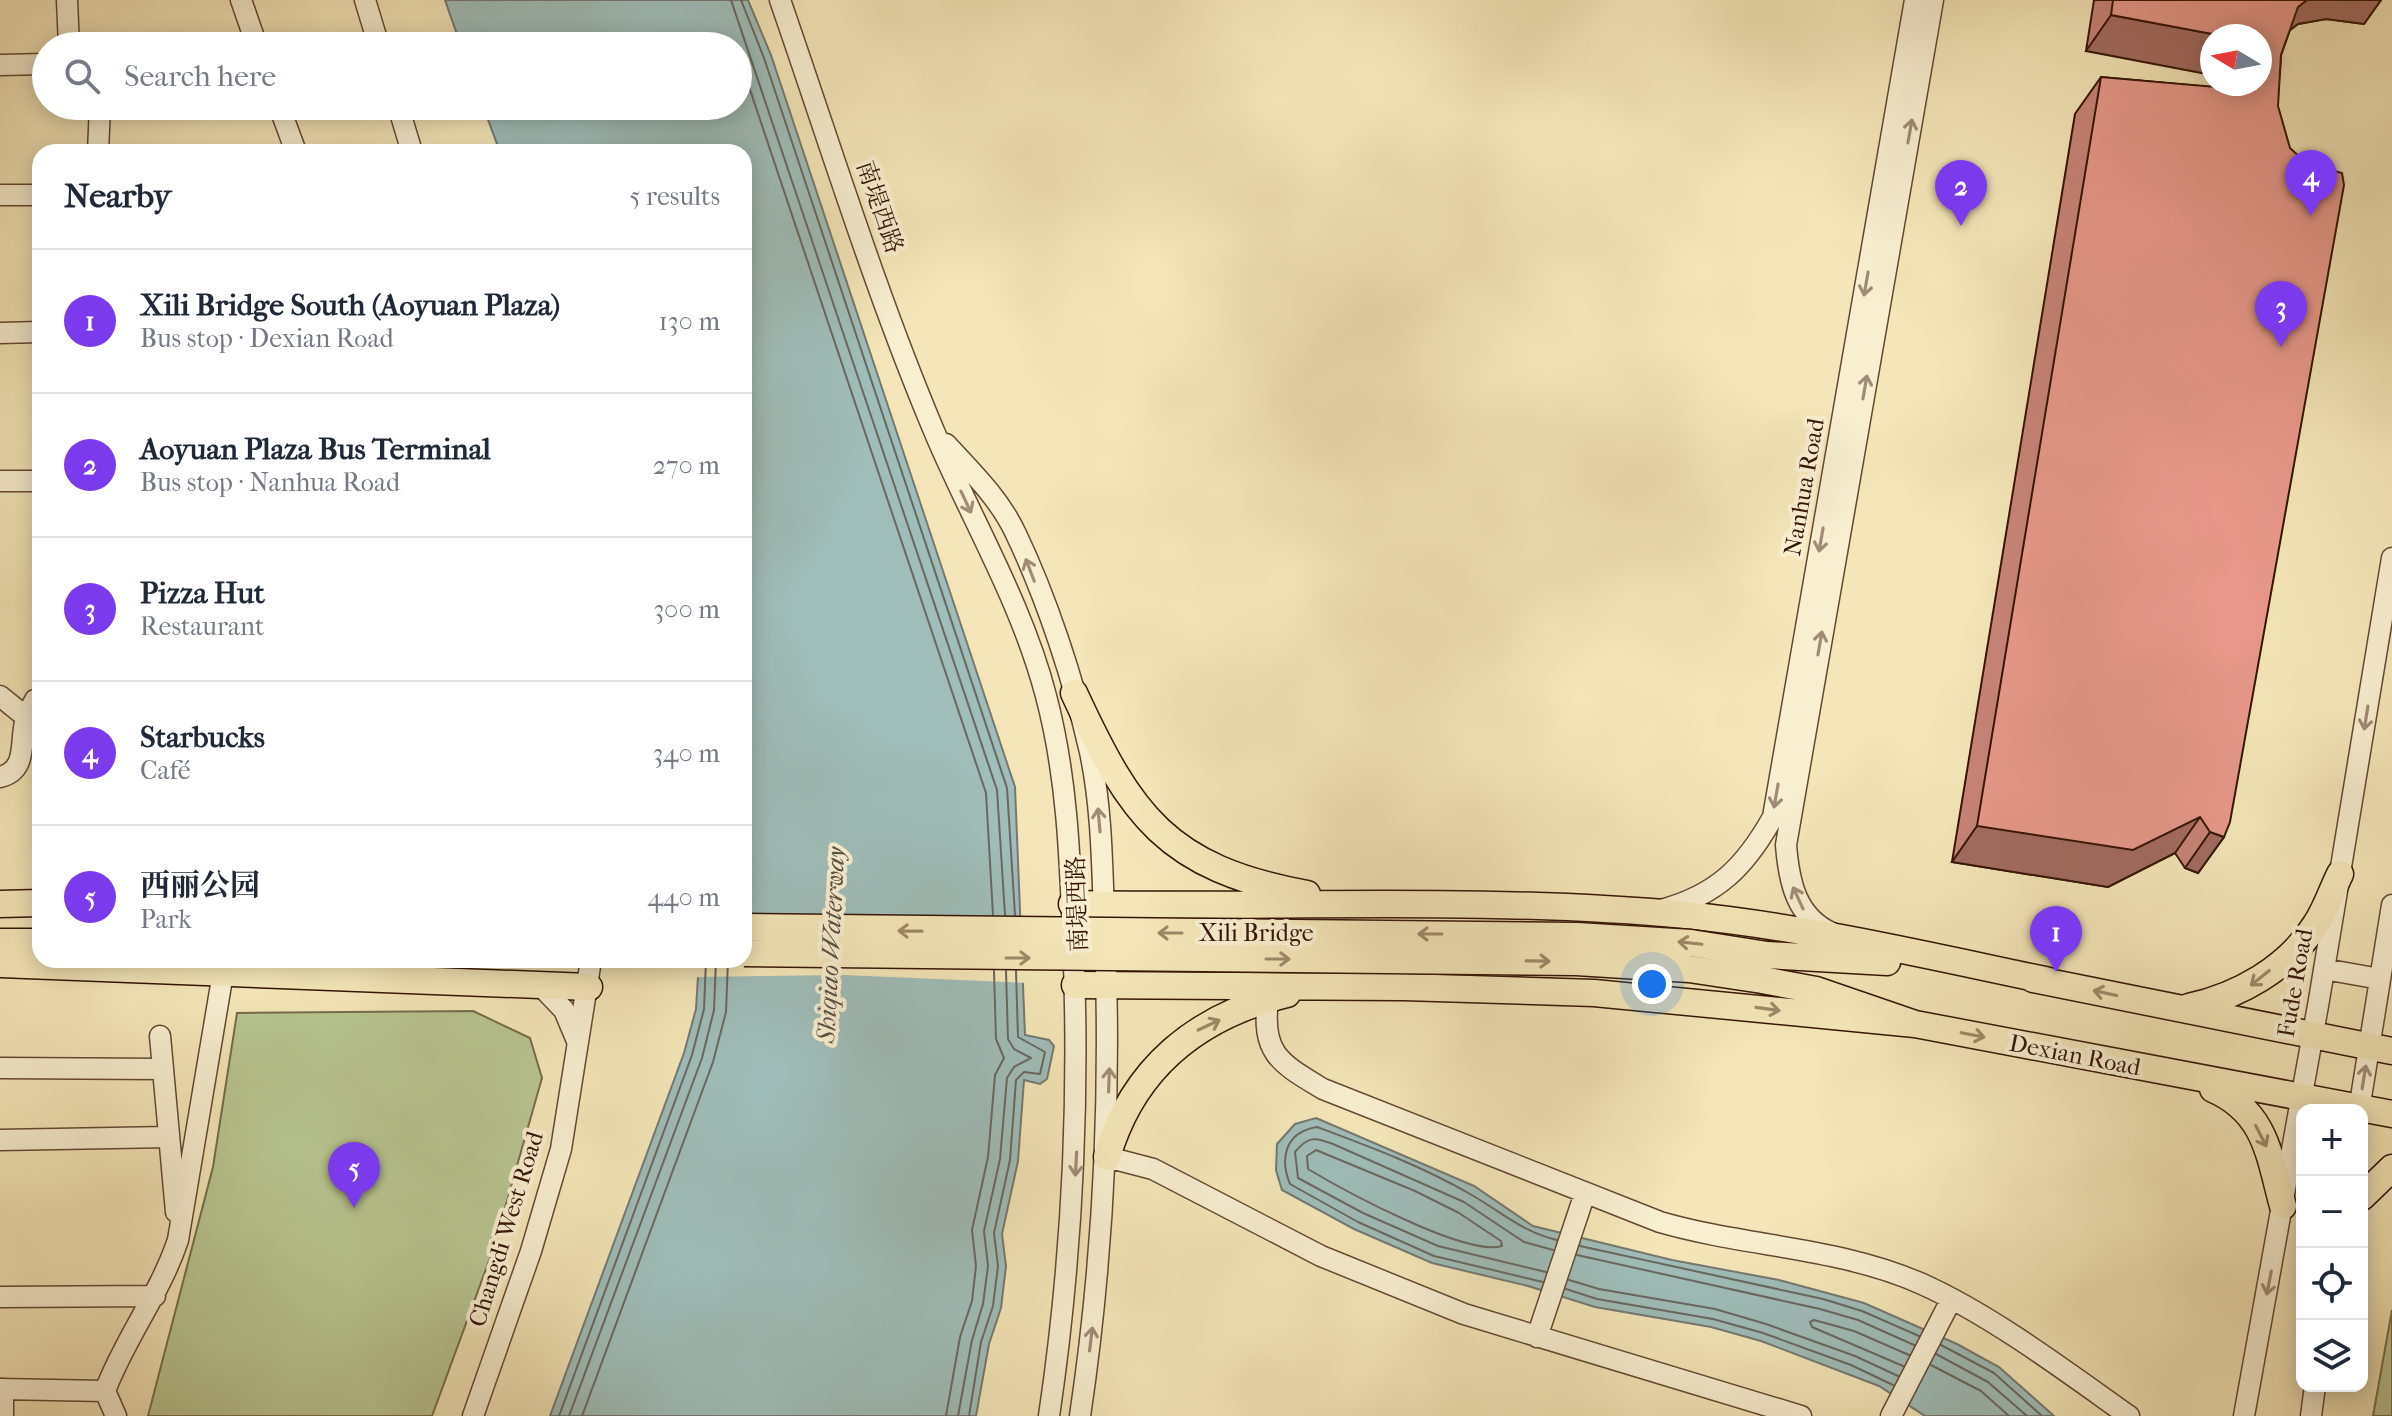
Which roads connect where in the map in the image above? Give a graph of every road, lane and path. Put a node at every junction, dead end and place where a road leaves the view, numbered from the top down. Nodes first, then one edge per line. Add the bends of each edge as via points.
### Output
1 (67, 0) edge
2 (241, 0) edge
3 (365, 0) edge
4 (780, 0) edge
5 (1915, 0) edge
6 (1933, 0) edge
7 (68, 32) edge
8 (252, 32) edge
9 (375, 32) edge
10 (32, 64) edge
11 (0, 65) edge
12 (99, 120) edge
13 (284, 120) edge
14 (402, 120) edge
15 (98, 144) edge
16 (293, 144) edge
17 (410, 144) edge
18 (0, 195) edge
19 (32, 195) edge
20 (32, 332) edge
21 (0, 333) edge
22 (934, 431) junction
23 (0, 481) edge
24 (32, 481) edge
25 (2392, 558) edge
26 (1074, 693) junction
27 (0, 696) edge
28 (32, 706) edge
29 (26, 717) junction
30 (0, 777) edge
31 (2340, 874) junction
32 (32, 903) edge
33 (0, 904) edge
34 (1072, 904) junction
35 (1103, 905) junction
36 (1369, 905) junction
37 (2392, 905) edge
38 (1644, 913) junction
39 (0, 918) edge
40 (32, 918) edge
41 (752, 927) edge
42 (0, 942) edge
43 (32, 942) edge
44 (1857, 943) junction
45 (752, 953) edge
46 (0, 964) edge
47 (32, 965) edge
48 (99, 968) edge
49 (590, 968) edge
50 (1765, 968) junction
51 (2324, 969) junction
52 (223, 973) junction
53 (2380, 979) junction
54 (2049, 981) junction
55 (1106, 984) junction
56 (1075, 985) junction
57 (541, 986) junction
58 (1326, 986) junction
59 (589, 987) junction
60 (1268, 999) junction
61 (2182, 1008) junction
62 (1915, 1024) junction
63 (2313, 1035) junction
64 (160, 1036) dead end
65 (577, 1041) junction
66 (2380, 1049) edge
67 (0, 1068) edge
68 (163, 1069) junction
69 (2180, 1074) junction
70 (2302, 1097) junction
71 (2335, 1104) edge
72 (2361, 1104) edge
73 (2368, 1110) edge
74 (2392, 1114) edge
75 (169, 1137) junction
76 (0, 1140) edge
77 (1107, 1157) junction
78 (2392, 1168) edge
79 (2291, 1190) edge
80 (2368, 1191) edge
81 (1585, 1193) junction
82 (178, 1240) junction
83 (155, 1296) junction
84 (0, 1297) edge
85 (1951, 1300) junction
86 (1537, 1337) junction
87 (1, 1389) edge
88 (105, 1391) junction
89 (2314, 1392) edge
90 (3, 1416) edge
91 (116, 1416) edge
92 (473, 1416) edge
93 (1049, 1416) edge
94 (1080, 1416) edge
95 (1801, 1416) edge
96 (1891, 1416) edge
97 (2129, 1416) edge
98 (2244, 1416) edge
99 (2311, 1416) edge

1 - 7 street
2 - 8 street
3 - 9 street
4 - 22 street, 南堤西路
5 -> 38 street, Nanhua Road via 1773,817 1722,883 1684,904
44 -> 6 street, Nanhua Road via 1829,932 1807,915 1794,891 1786,845
10 - 11 street
12 - 15 street
13 - 16 street
14 - 17 street
18 - 19 street
20 - 21 street
26 -> 22 street, 南堤西路 via 1016,532 989,490
22 -> 34 street, 南堤西路 via 1018,610 1046,695 1068,820
23 - 24 street
25 -> 31 street, Fude Road
35 -> 26 street, 南堤西路 via 1100,817
26 - 36 main road via 1120,786 1168,839 1234,876
27 - 29 street
28 - 29 street
29 - 30 street via 19,765 11,775
31 - 51 street, Fude Road
31 -> 61 main road via 2315,926 2284,959 2249,987
32 - 33 main road
34 - 35 main road
34 - 56 street, 南堤西路
35 - 36 main road
35 - 55 street, 南堤西路
36 - 38 main road
37 - 53 street
38 - 44 main road via 1687,915
39 - 40 main road
50 -> 41 main road, Xili Bridge, bridge via 1691,943 1602,937
42 - 43 main road
44 - 54 main road
45 -> 50 main road, Xili Bridge, bridge
46 - 47 main road
48 - 52 main road
49 - 59 street, Changdi West Road
50 - 54 main road via 1924,965
50 - 62 main road, Dexian Road
51 - 53 street
51 - 63 street, Fude Road
52 - 57 main road
52 - 82 street
53 - 66 street
61 -> 54 main road
55 - 56 main road
55 - 58 main road
77 -> 55 street, 南堤西路
56 -> 93 street, 南堤西路 via 1076,1164
57 - 59 main road
57 - 65 street via 564,1010
58 - 60 main road
58 -> 62 main road via 1594,993
59 - 65 street, Changdi West Road
77 -> 60 main road via 1131,1101 1172,1047
60 - 81 street via 1264,1027 1269,1045 1294,1072 1323,1089
61 - 63 main road
62 -> 69 main road, Dexian Road
63 - 66 main road
63 - 70 street, Fude Road
64 - 68 street
65 - 92 street, Changdi West Road via 561,1149
72 -> 66 street
67 - 68 street
68 - 75 street
69 - 70 main road, Dexian Road
69 -> 79 main road via 2238,1100
70 - 71 main road, Dexian Road
70 - 79 street, Fude Road
73 - 74 main road, Dexian Road
75 - 76 street
75 - 82 street
77 - 86 street via 1153,1169 1321,1256 1464,1314
94 -> 77 street, 南堤西路
78 - 80 main road
79 -> 98 street, Fude Road
81 - 85 street via 1706,1236 1842,1260 1921,1284
81 - 86 street
82 - 83 street
83 - 84 street
83 - 88 street
85 - 96 street
85 - 97 street
86 - 95 street
87 - 88 street
87 - 90 street
88 - 91 street
89 - 99 street

